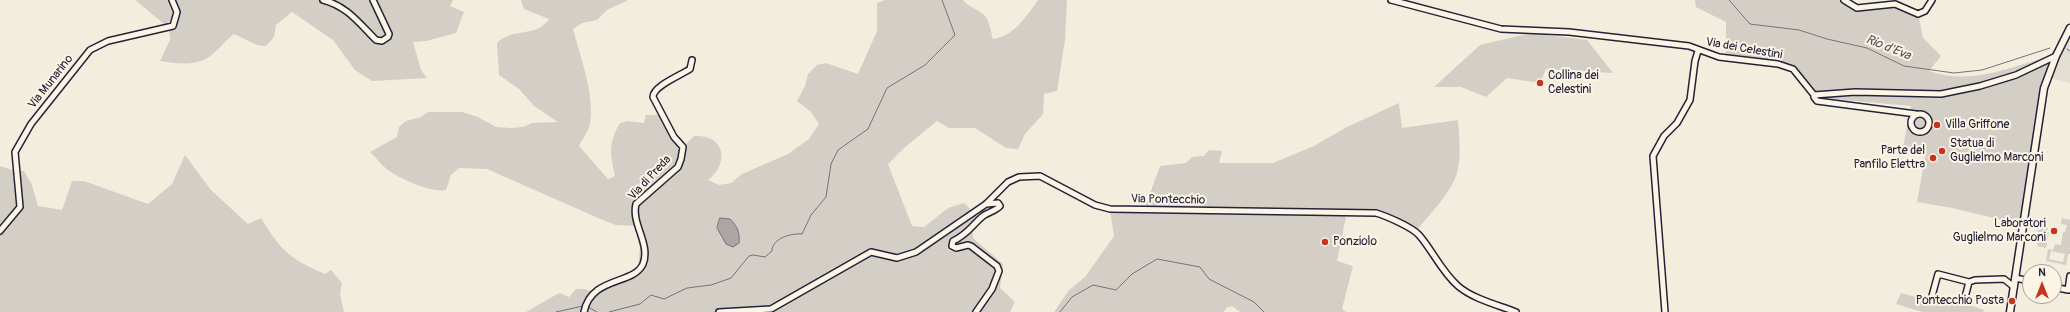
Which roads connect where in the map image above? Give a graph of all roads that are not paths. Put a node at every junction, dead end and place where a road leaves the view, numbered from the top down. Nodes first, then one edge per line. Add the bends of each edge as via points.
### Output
1 (172, 0) edge
2 (323, 0) edge
3 (373, 0) edge
4 (1391, 0) edge
5 (1844, 0) edge
6 (1932, 0) edge
7 (2070, 28) edge
8 (1698, 51) junction
9 (2056, 56) junction
10 (692, 60) dead end
11 (1814, 95) junction
12 (1907, 113) junction
13 (1916, 114) junction
14 (1911, 122) junction
15 (986, 204) junction
16 (0, 231) edge
17 (2015, 276) junction
18 (2070, 276) edge
19 (2022, 278) edge
20 (2004, 279) junction
21 (1969, 282) junction
22 (2014, 288) junction
23 (2062, 289) edge
24 (1932, 296) dead end
25 (1964, 301) dead end
26 (585, 308) edge
27 (719, 312) edge
28 (976, 312) edge
29 (1516, 312) edge
30 (1665, 312) edge
31 (2010, 312) edge

1 - 16 street, Via Munarino via 177,12 173,26 108,41 94,47 31,124 15,152 20,207
2 - 3 street via 349,11 376,40 382,41 389,34
4 - 8 street, Via dei Celestini via 1501,29 1569,32 1689,46
5 - 6 street via 1857,8 1895,4 1918,14 1926,11
7 - 9 main road
8 - 11 street, Via dei Celestini via 1719,57 1778,64 1793,69
8 - 30 street via 1690,100 1653,156
9 - 11 street via 2016,75 1941,94 1855,92
9 - 17 main road via 2044,88
10 - 26 street, Via di Preda via 690,69 658,87 653,93 674,137 683,147 678,167 636,204 635,219 645,252 643,264 638,271 595,291 588,298
11 - 12 street via 1817,101
12 - 13 street
12 - 14 street
13 - 14 street
13 - 14 street via 1923,114 1928,118 1930,124 1927,129 1916,132
15 - 27 street via 916,252 897,258 871,252 771,309
15 - 28 street via 998,203 1000,206 983,216 964,236 953,242 952,246 971,246 997,266 999,271 992,289
15 - 29 street, Via Pontecchio via 1008,182 1019,177 1040,176 1095,205 1110,209 1376,212 1418,234 1446,274 1459,287
17 - 19 street
17 - 20 street
17 - 22 main road
18 - 23 street via 2068,290
20 - 21 street
20 - 22 street
21 - 24 street via 1938,274
21 - 25 street
22 - 31 main road

